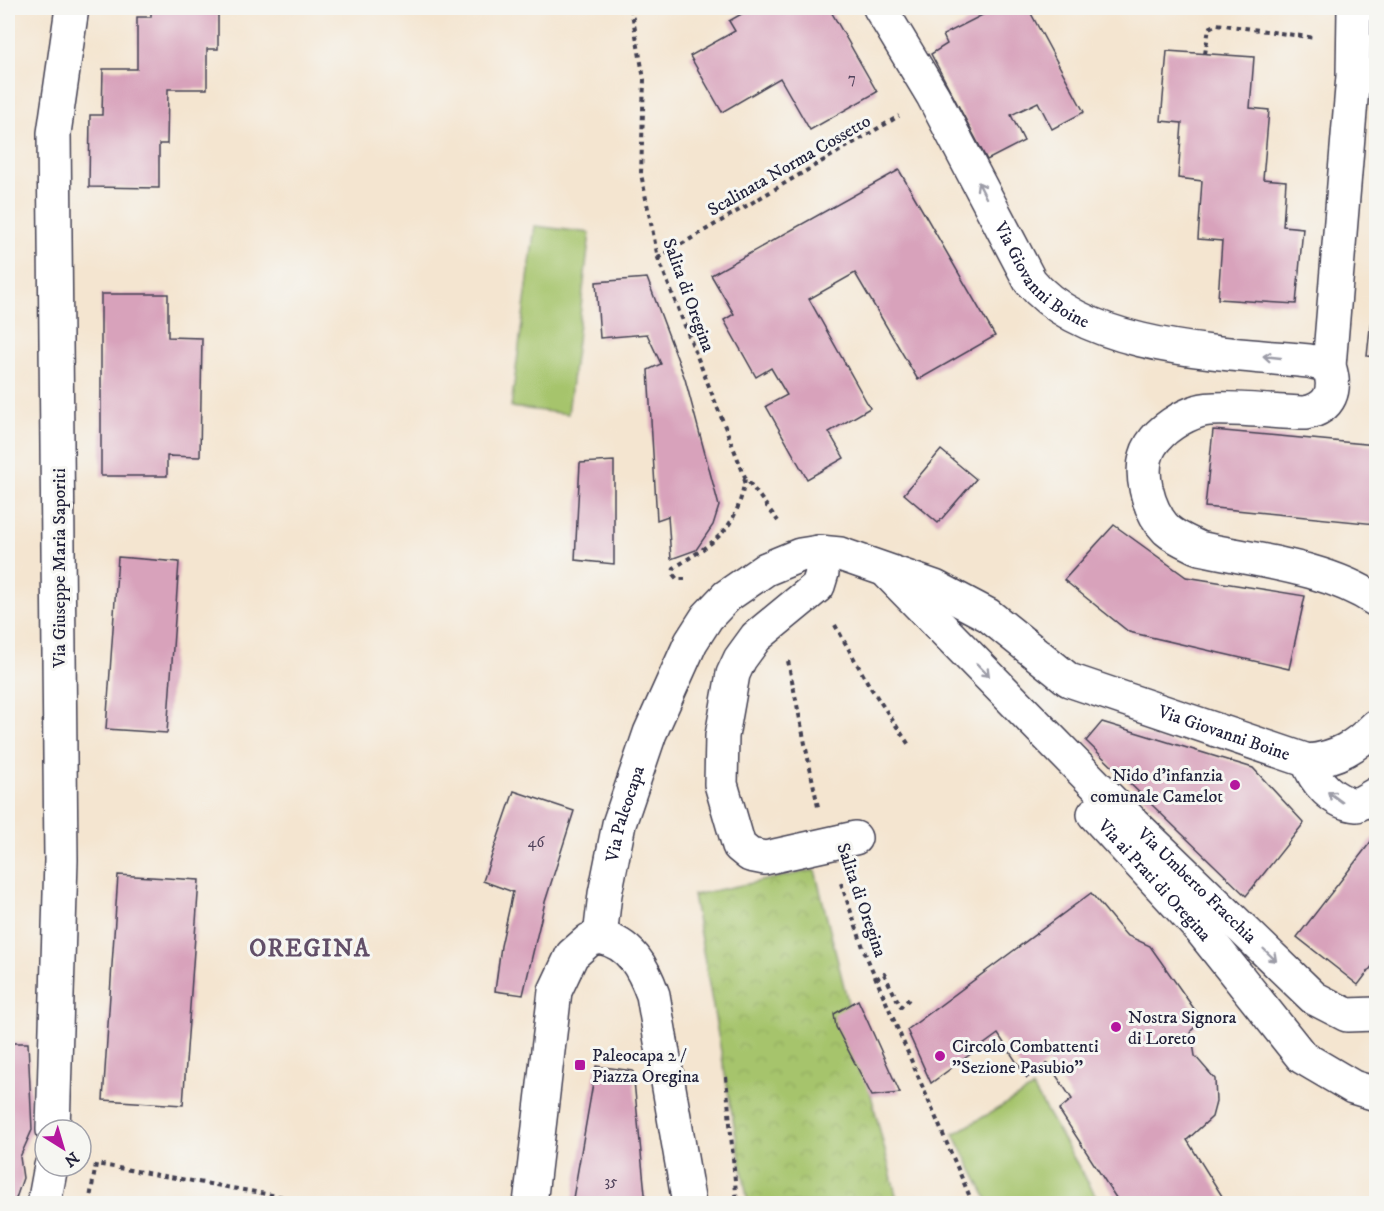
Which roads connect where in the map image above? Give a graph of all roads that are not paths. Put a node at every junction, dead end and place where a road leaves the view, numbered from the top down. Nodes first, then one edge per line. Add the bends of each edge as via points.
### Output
1 (72, 8) edge
2 (880, 8) edge
3 (1354, 8) edge
4 (1329, 366) junction
5 (819, 552) junction
6 (883, 568) junction
7 (1377, 600) edge
8 (930, 617) junction
9 (1377, 726) edge
10 (1308, 761) junction
11 (1377, 794) edge
12 (842, 840) road end
13 (600, 937) junction
14 (1377, 1014) edge
15 (1377, 1094) edge
16 (53, 1118) edge
17 (49, 1178) edge
18 (44, 1203) edge
19 (530, 1203) edge
20 (689, 1203) edge

1 - 16 street, Via Giuseppe Maria Saporiti via 54,133 60,860
4 -> 2 street, Via Giovanni Boine via 1148,342 1095,327 1050,302 1030,282 933,96
3 - 4 street via 1353,76
4 - 7 street via 1333,377 1331,397 1314,411 1202,410 1171,426 1150,446 1144,475 1146,490 1167,530 1199,548 1320,575 1354,586
5 - 6 street, Via Paleocapa via 840,554
5 - 12 street via 822,573 818,586 756,637 737,666 720,757 721,784 739,846 750,855 765,858
5 - 13 street, Via Paleocapa via 788,558 747,580 716,605 698,629 650,733 618,824
6 - 8 street, Via Umberto Fracchia
6 - 10 street, Via Giovanni Boine via 935,587 988,615 1069,680
8 -> 14 street, Via Umberto Fracchia via 1134,824 1314,998 1347,1015
8 - 15 street, Via ai Prati di Oregina via 940,647 954,671 1201,930 1302,1057 1353,1087
9 - 10 street, Via Giovanni Boine via 1338,755
11 -> 10 street via 1357,805 1341,802 1318,782
13 - 19 street via 589,940 572,956 555,991
13 - 20 street via 622,945 632,954 644,970 653,994
17 - 18 street

